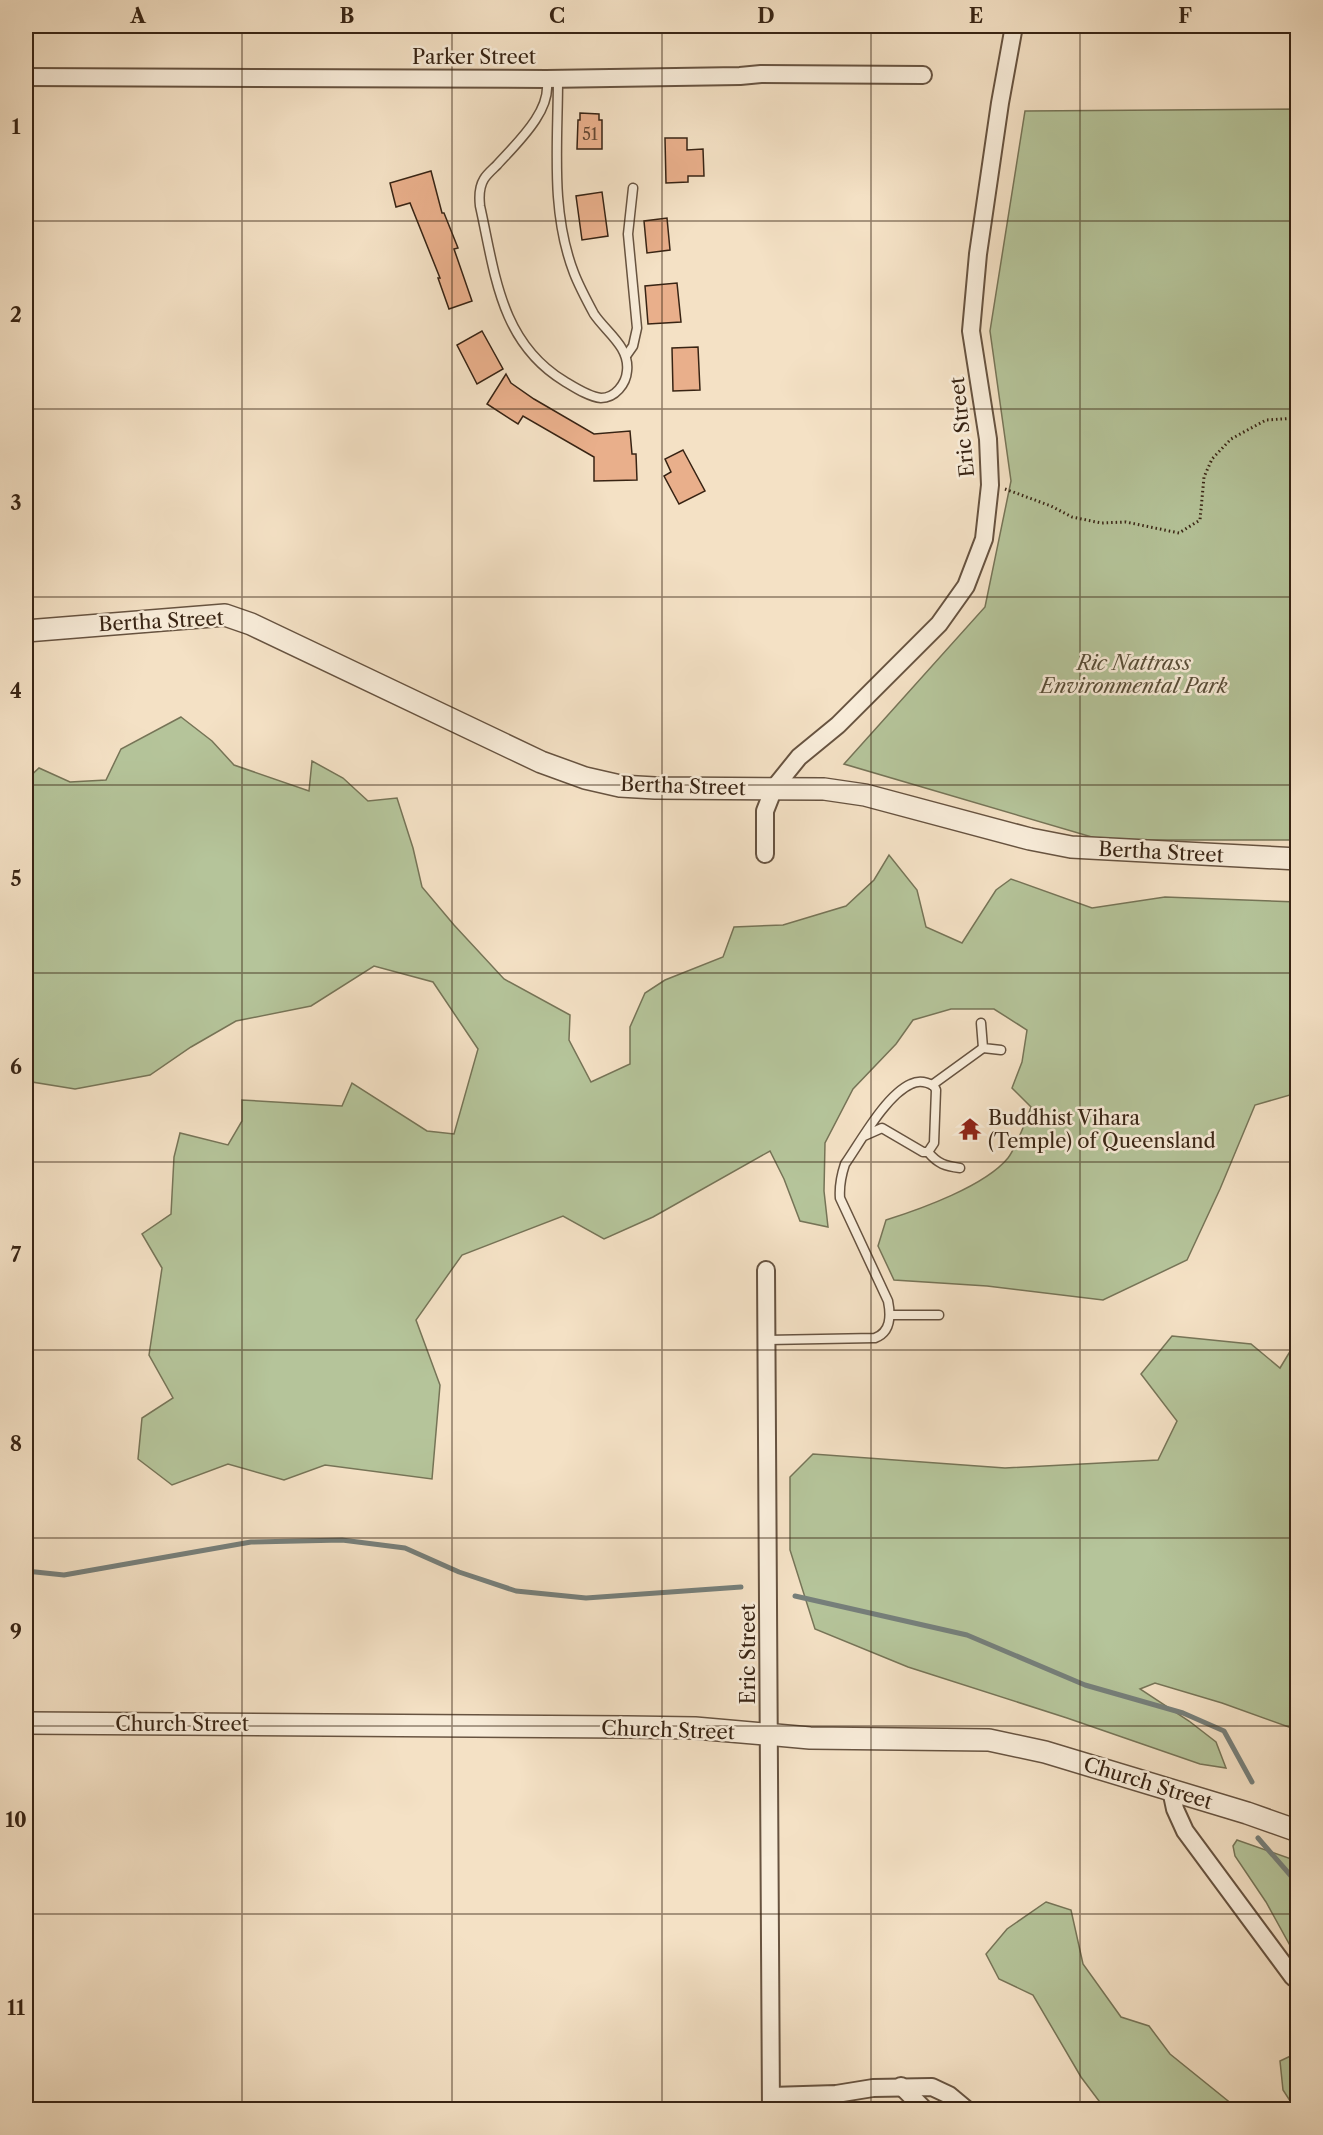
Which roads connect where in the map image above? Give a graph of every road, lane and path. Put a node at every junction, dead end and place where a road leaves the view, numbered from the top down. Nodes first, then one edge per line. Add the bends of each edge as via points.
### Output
1 (1014, 26) edge
2 (923, 75) dead end
3 (26, 77) edge
4 (552, 79) junction
5 (633, 188) dead end
6 (626, 356) junction
7 (1298, 418) edge
8 (990, 485) junction
9 (26, 631) edge
10 (774, 788) junction
11 (765, 854) dead end
12 (1298, 859) edge
13 (981, 1023) dead end
14 (983, 1048) junction
15 (1001, 1050) dead end
16 (933, 1085) junction
17 (864, 1136) junction
18 (928, 1152) junction
19 (960, 1168) dead end
20 (766, 1270) dead end
21 (891, 1315) junction
22 (939, 1315) dead end
23 (767, 1340) junction
24 (26, 1723) edge
25 (769, 1735) junction
26 (1171, 1791) junction
27 (1298, 1831) edge
28 (1293, 1977) dead end
29 (901, 2086) junction
30 (771, 2102) edge
31 (925, 2109) edge
32 (967, 2109) edge

1 - 8 street, Eric Street via 978,254 971,331 988,439
2 - 4 street, Parker Street
3 - 4 street, Parker Street
4 - 6 lane via 563,237 575,276 593,312
4 - 6 lane via 542,110 480,188 480,206 499,288 520,341 547,370 568,384 598,398 614,394 625,380
5 - 6 lane via 628,234 637,328
7 - 8 path via 1266,420 1231,439 1212,459 1204,477 1200,520 1179,533 1126,522 1101,523 1072,517 1023,494
8 - 10 street, Eric Street via 984,539 966,586 939,624 838,725 799,757
9 - 10 street, Bertha Street via 225,615 541,762 585,778 655,788
10 - 11 street, Eric Street via 765,811
10 - 12 street, Bertha Street via 865,795 1071,847
13 - 14 lane
14 - 15 lane
14 - 16 lane
16 - 17 lane via 918,1082 905,1088 882,1110
16 - 18 lane via 934,1143
17 - 18 lane via 882,1128
17 - 21 lane via 845,1164 840,1198 883,1287
18 - 19 lane via 944,1166
20 - 23 street, Eric Street
21 - 22 lane
21 - 23 lane via 886,1330 875,1338
23 - 25 street, Eric Street
24 - 25 street, Church Street via 695,1728
25 - 26 street, Church Street via 989,1740 1045,1752
25 - 30 street, Eric Street
26 - 27 street, Church Street
26 - 28 street via 1185,1831
29 - 30 street
29 - 31 street
29 - 32 street via 932,2087

